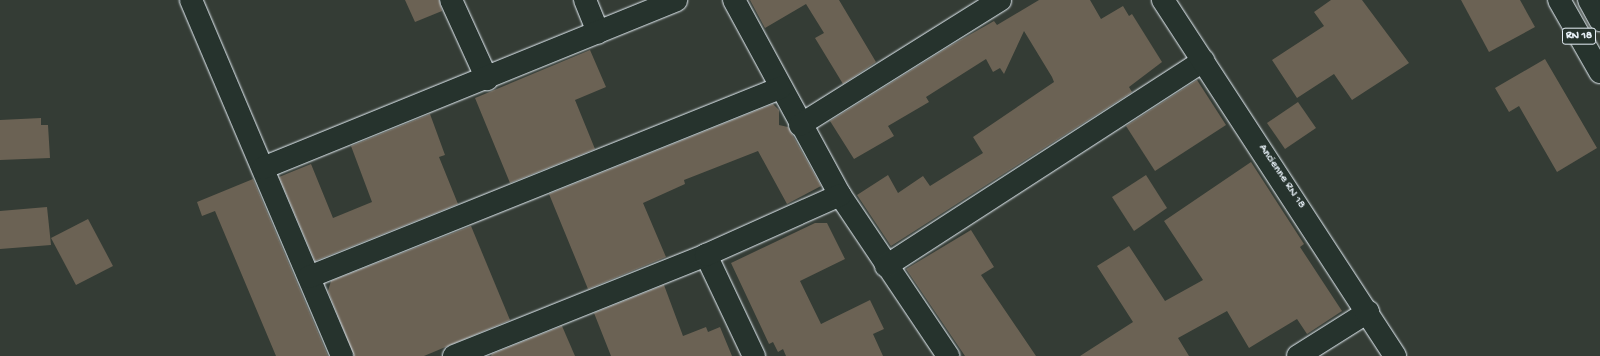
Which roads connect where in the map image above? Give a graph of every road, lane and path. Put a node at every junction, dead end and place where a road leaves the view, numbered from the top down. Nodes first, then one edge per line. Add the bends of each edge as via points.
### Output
1 (191, 0) edge
2 (451, 0) edge
3 (584, 0) edge
4 (676, 0) edge
5 (734, 0) edge
6 (1000, 0) edge
7 (1164, 0) edge
8 (1559, 0) edge
9 (1589, 0) edge
10 (1600, 20) edge
11 (598, 32) junction
12 (1203, 61) junction
13 (1600, 72) edge
14 (487, 79) junction
15 (780, 88) junction
16 (800, 125) junction
17 (262, 168) junction
18 (840, 195) junction
19 (706, 255) junction
20 (886, 266) junction
21 (309, 277) junction
22 (1368, 312) junction
23 (342, 356) edge
24 (454, 356) edge
25 (754, 356) edge
26 (948, 356) edge
27 (1298, 356) edge
28 (1395, 356) edge

1 - 17 street
2 - 14 street
3 - 11 street
4 - 11 street
5 - 15 street
6 - 16 street
7 - 12 street, Ancienne RN 18
8 - 13 street, RN 18
9 - 10 street, RN 18
11 - 14 street
12 - 20 street
12 - 22 street, Ancienne RN 18
14 - 17 street
15 - 16 street
15 - 21 street
16 - 18 street
17 - 21 street
18 - 19 street
18 - 20 street
19 - 24 street
19 - 25 street
20 - 26 street
21 - 23 street
22 - 27 street
22 - 28 street, Ancienne RN 18

